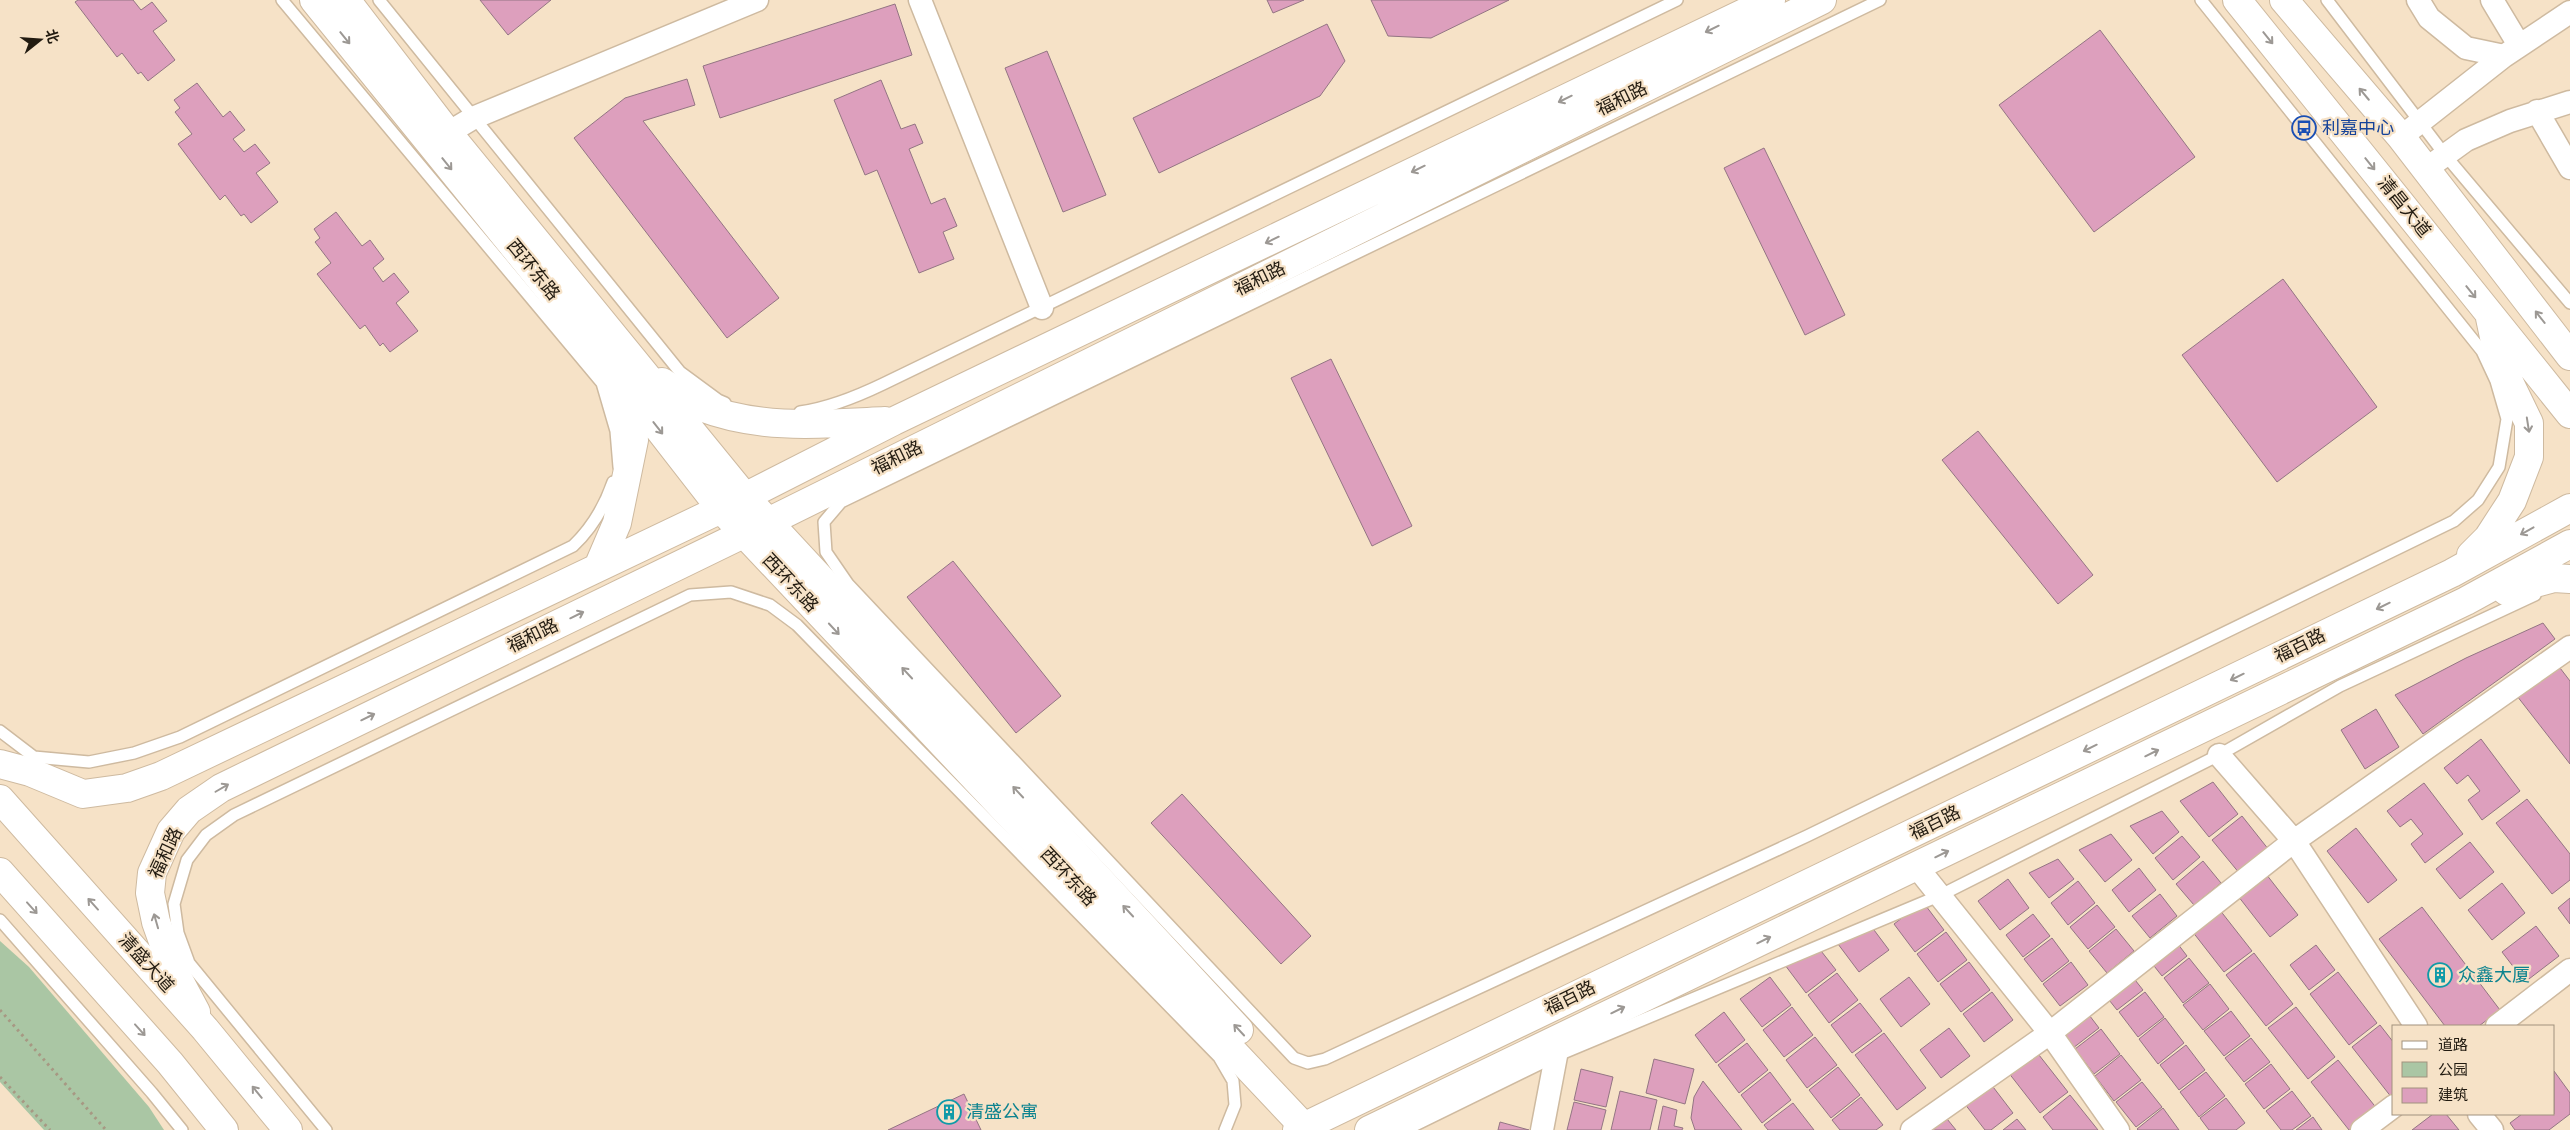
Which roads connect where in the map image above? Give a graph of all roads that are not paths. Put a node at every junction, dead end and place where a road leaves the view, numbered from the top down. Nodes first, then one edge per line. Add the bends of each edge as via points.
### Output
1 (282, 0) edge
2 (314, 0) edge
3 (346, 0) edge
4 (364, 0) edge
5 (379, 0) edge
6 (757, 0) edge
7 (920, 0) edge
8 (1677, 0) edge
9 (1771, 0) edge
10 (1822, 0) edge
11 (1880, 0) edge
12 (2200, 0) edge
13 (2237, 0) edge
14 (2284, 0) edge
15 (2327, 0) edge
16 (2418, 0) edge
17 (2492, 0) edge
18 (1741, 6) edge
19 (2566, 12) edge
20 (385, 51) junction
21 (2512, 51) junction
22 (2570, 102) edge
23 (2538, 111) junction
24 (473, 118) junction
25 (2411, 130) junction
26 (448, 132) junction
27 (2435, 162) junction
28 (2570, 168) edge
29 (2570, 303) edge
30 (1042, 308) junction
31 (2489, 314) junction
32 (592, 343) junction
33 (2567, 350) edge
34 (636, 362) junction
35 (2570, 414) edge
36 (894, 421) junction
37 (733, 503) junction
38 (2570, 508) edge
39 (756, 528) junction
40 (2570, 544) edge
41 (599, 565) junction
42 (2452, 573) junction
43 (2570, 579) edge
44 (2570, 586) edge
45 (2466, 601) junction
46 (2570, 647) edge
47 (0, 731) edge
48 (2219, 755) junction
49 (0, 764) edge
50 (0, 799) edge
51 (2294, 841) junction
52 (1916, 866) junction
53 (0, 872) edge
54 (1941, 895) junction
55 (0, 920) edge
56 (2570, 970) edge
57 (2415, 1025) edge
58 (2498, 1025) edge
59 (205, 1029) junction
60 (2050, 1033) junction
61 (1556, 1056) junction
62 (2392, 1108) edge
63 (2480, 1115) edge
64 (1312, 1127) edge
65 (182, 1130) edge
66 (224, 1130) edge
67 (288, 1130) edge
68 (326, 1130) edge
69 (1225, 1130) edge
70 (1369, 1130) edge
71 (1405, 1130) edge
72 (1542, 1130) edge
73 (1912, 1130) edge
74 (2118, 1130) edge
75 (2362, 1130) edge
76 (2492, 1130) edge

1 - 47 lane via 602,383 616,431 619,467 609,496 587,533 573,546 180,737 134,753 89,762 34,757
2 -> 32 street, 西环东路
3 - 20 street, 西环东路
4 - 20 street
5 - 24 lane
6 - 24 street
7 - 30 street
8 - 30 lane
9 - 18 street, 福和路
10 - 39 street, 福和路
11 - 12 lane via 841,502 824,522 826,552 848,584 1294,1058 1308,1063 1324,1059 1807,836 2454,521 2478,500 2499,468 2507,419 2496,381 2482,351
13 -> 31 street, 清昌大道
25 -> 14 street
15 - 25 lane
16 - 21 street via 2429,18 2466,48
17 - 21 street
18 -> 36 street, 福和路
19 - 21 street
20 - 26 street, 西环东路
21 - 25 street
22 - 23 street
23 - 27 street via 2466,140
23 - 28 street
24 - 26 street
24 - 30 lane via 680,372 718,400 780,414 816,410 862,394
25 - 27 street
26 - 34 street, 西环东路
27 - 29 lane
33 -> 27 street
31 - 35 street, 清昌大道
31 -> 42 street via 2499,361 2529,423 2529,457 2512,500 2488,538
32 -> 37 street, 西环东路
32 - 41 street via 622,394 634,440 617,523
34 - 36 street via 700,406 740,418 800,425
34 - 37 street, 西环东路
36 - 37 street, 福和路
37 - 39 street, 西环东路
37 - 41 street, 福和路
38 -> 42 street, 福百路
59 -> 39 street, 福和路 via 172,967 150,894 152,873 171,832 189,810 221,788
39 - 64 street, 西环东路
40 - 45 street, 福百路
41 - 49 street, 福和路 via 161,776 127,788 83,794 30,772
42 -> 64 street, 福百路
43 - 45 street via 2554,578
44 - 48 lane via 2545,590 2340,686
52 -> 45 street, 福百路
46 - 51 street
48 - 51 street
48 - 54 lane
59 -> 50 street, 清盛大道
51 - 57 street
51 - 60 street
52 - 54 street
70 -> 52 street, 福百路
53 -> 66 street via 170,1063
54 - 60 street
54 - 61 lane
55 - 65 lane
56 - 58 street
67 -> 59 street, 清盛大道
60 - 73 street
60 - 74 street
61 - 71 lane
61 - 72 street
62 - 75 street
63 - 76 street
68 - 69 lane via 189,963 178,933 174,904 187,860 206,835 234,815 690,596 731,592 770,605 797,625 1219,1057 1233,1081 1235,1105

